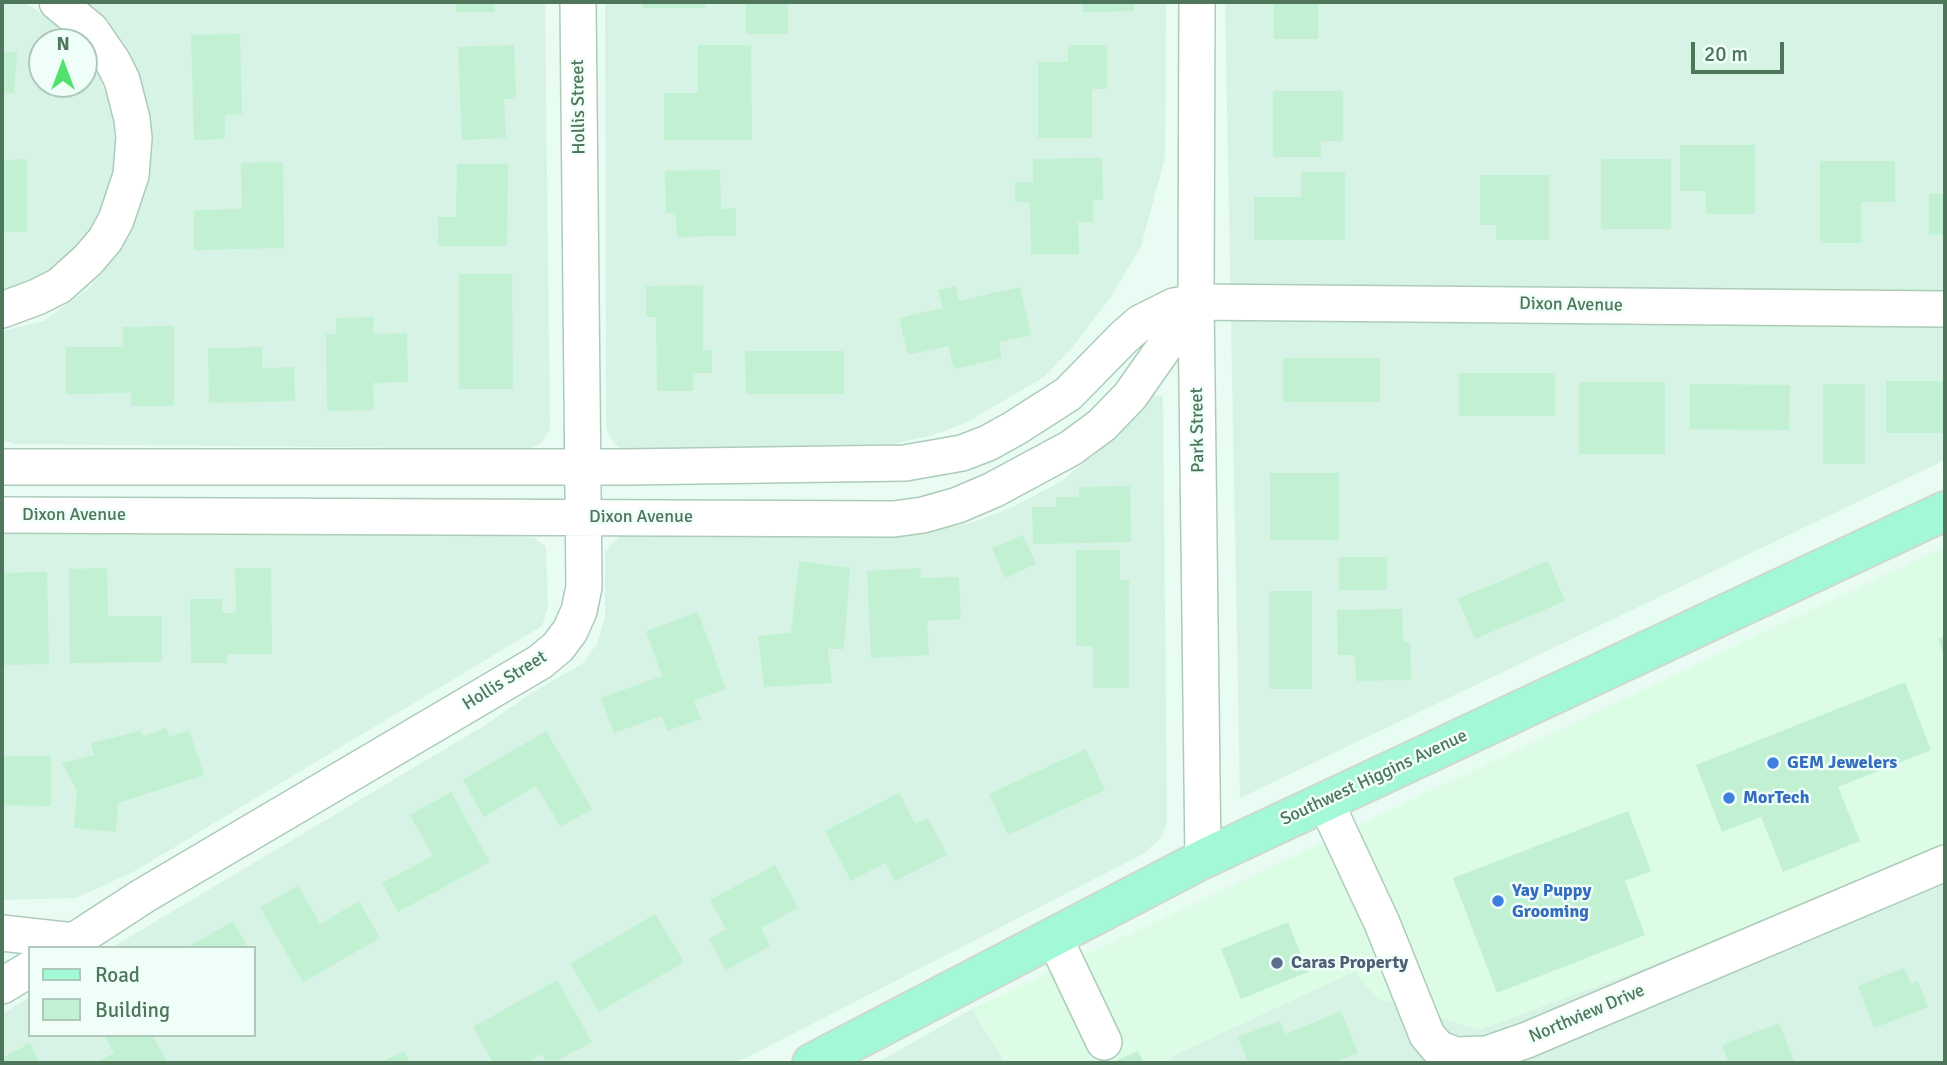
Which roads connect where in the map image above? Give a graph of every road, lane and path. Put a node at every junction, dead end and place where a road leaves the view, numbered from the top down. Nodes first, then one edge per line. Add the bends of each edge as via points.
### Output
1 (57, 2) edge
2 (578, 2) edge
3 (1197, 2) edge
4 (1196, 302) junction
5 (1945, 309) edge
6 (2, 310) edge
7 (2, 467) edge
8 (583, 467) junction
9 (1945, 511) edge
10 (2, 515) edge
11 (583, 517) junction
12 (1325, 801) junction
13 (1203, 859) junction
14 (1945, 863) edge
15 (2, 933) edge
16 (1054, 937) junction
17 (68, 944) edge
18 (28, 970) edge
19 (2, 986) edge
20 (1104, 1042) dead end
21 (812, 1063) edge

1 - 6 street via 91,30 122,80 134,138 131,175 116,220 88,260 59,286
2 - 8 street, Hollis Street
3 - 4 street, Park Street
4 - 5 street, Dixon Avenue
4 - 8 street, Dixon Avenue via 1148,318 1068,394 1015,428 962,453 869,465
4 - 11 street, Dixon Avenue via 1130,396 1102,425 1071,448 958,505 894,519
4 - 13 street, Park Street
7 - 8 street, Dixon Avenue
8 - 11 street, Hollis Street
9 - 12 main road, Southwest Higgins Avenue
10 - 11 street, Dixon Avenue
11 - 17 street, Hollis Street via 584,587 579,611 558,647 540,662 143,895
12 - 13 main road, Southwest Higgins Avenue
12 - 14 street, Northview Drive via 1382,923 1427,1035 1438,1048 1455,1055 1487,1054 1527,1040
13 - 16 main road, Southwest Higgins Avenue
15 - 17 street, Hollis Street
16 - 20 street
16 - 21 main road, Southwest Higgins Avenue
18 - 19 street

